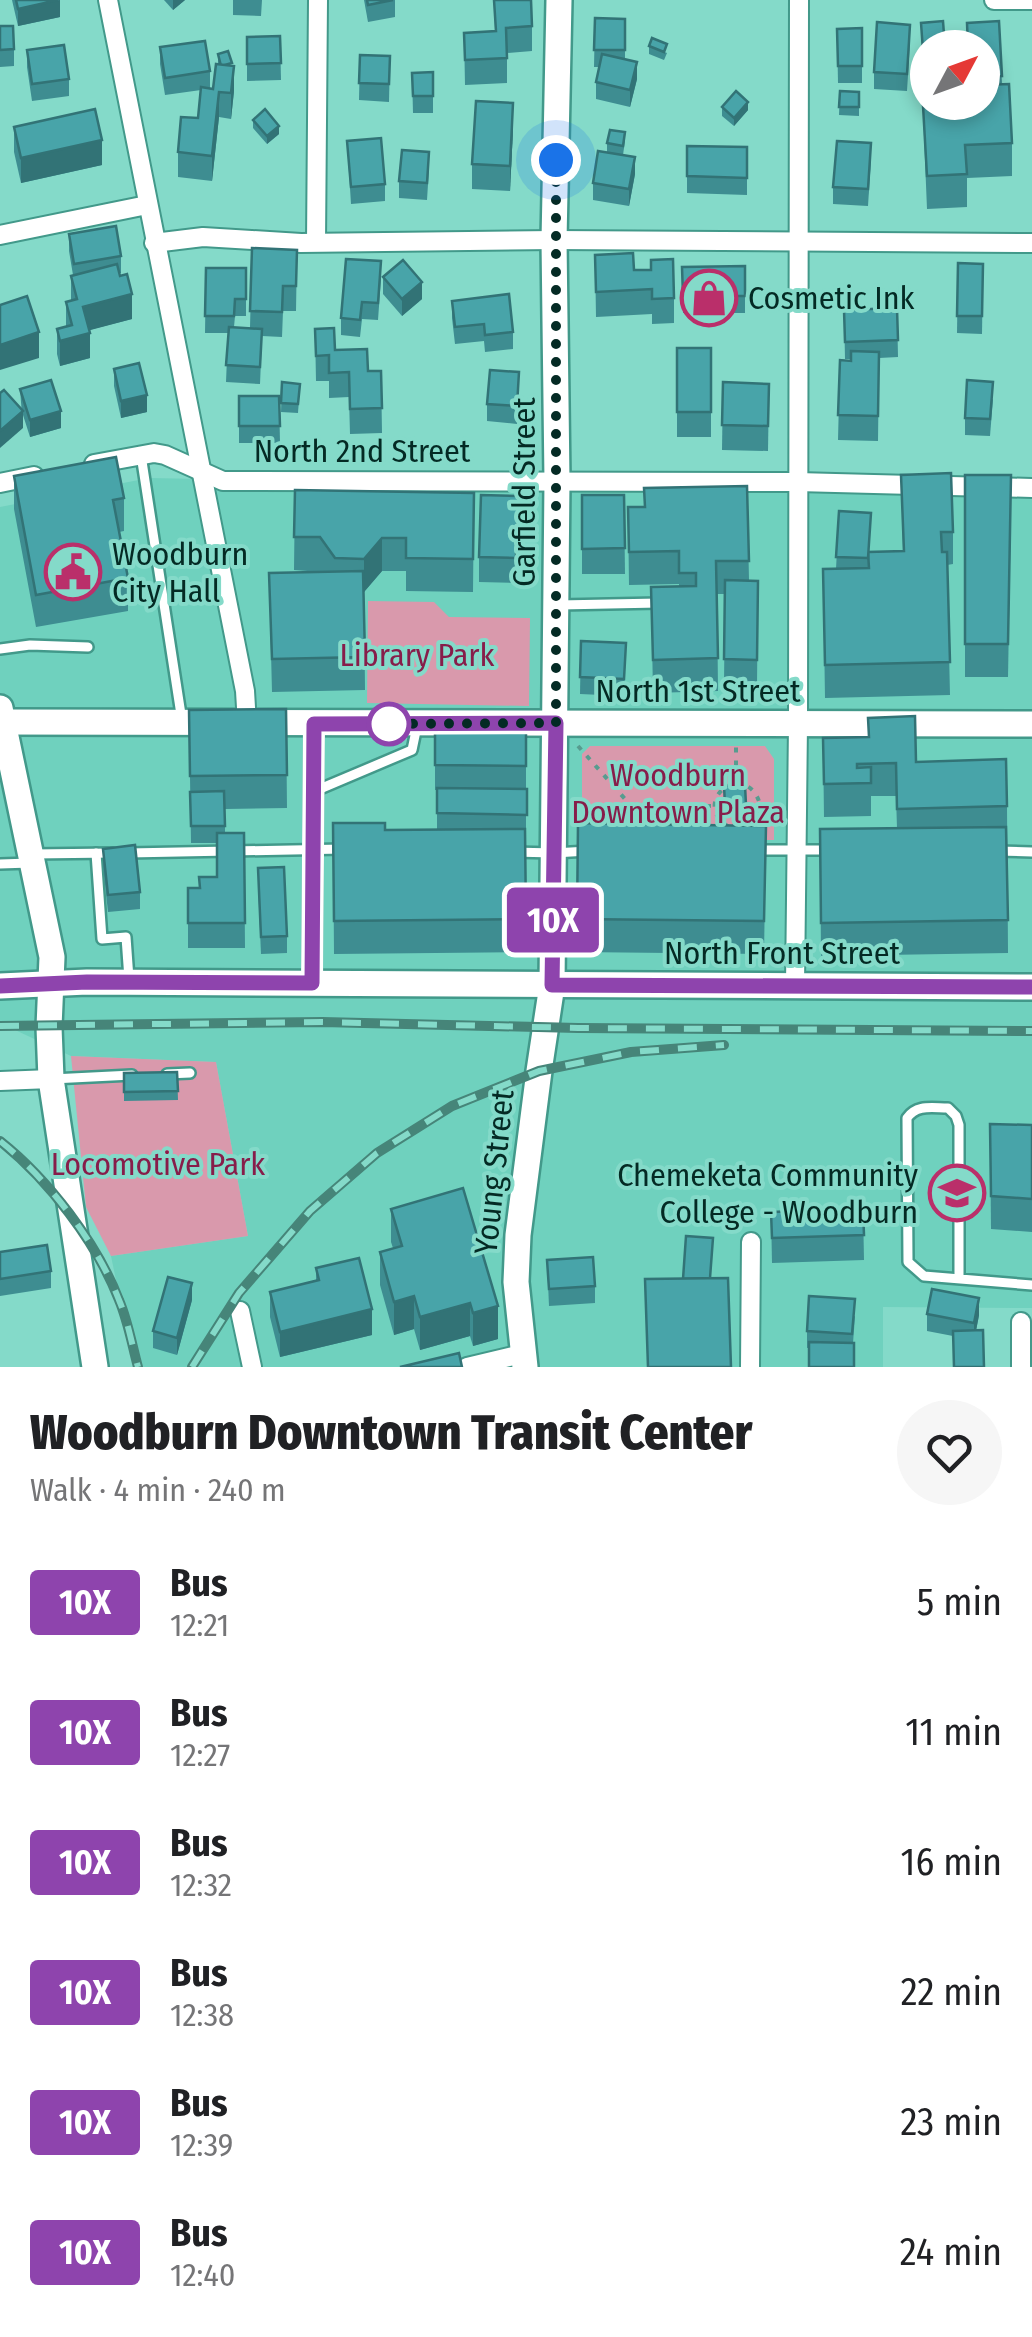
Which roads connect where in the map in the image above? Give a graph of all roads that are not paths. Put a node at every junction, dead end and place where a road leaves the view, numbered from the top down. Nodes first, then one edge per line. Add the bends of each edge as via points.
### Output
1 (108, 0) edge
2 (318, 0) edge
3 (559, 0) edge
4 (799, 0) edge
5 (994, 0) edge
6 (1032, 0) edge
7 (147, 204) junction
8 (0, 235) edge
9 (554, 240) junction
10 (316, 242) junction
11 (799, 242) junction
12 (154, 243) junction
13 (1032, 243) edge
14 (141, 454) junction
15 (200, 470) junction
16 (0, 482) edge
17 (557, 482) junction
18 (797, 482) junction
19 (1032, 488) edge
20 (670, 602) edge
21 (556, 605) junction
22 (88, 647) dead end
23 (0, 649) edge
24 (1, 718) edge
25 (556, 723) junction
26 (183, 724) junction
27 (246, 724) junction
28 (314, 724) junction
29 (417, 724) junction
30 (798, 724) junction
31 (1032, 724) edge
32 (313, 792) junction
33 (356, 849) edge
34 (313, 850) junction
35 (756, 850) edge
36 (796, 850) junction
37 (832, 850) edge
38 (605, 851) edge
39 (982, 851) edge
40 (492, 852) edge
41 (1032, 852) edge
42 (96, 853) junction
43 (554, 853) junction
44 (32, 859) junction
45 (0, 864) edge
46 (129, 982) junction
47 (312, 983) junction
48 (51, 985) junction
49 (552, 985) junction
50 (0, 986) edge
51 (795, 986) junction
52 (1032, 987) edge
53 (190, 1072) dead end
54 (51, 1079) junction
55 (0, 1081) edge
56 (751, 1242) dead end
57 (959, 1278) junction
58 (1032, 1286) edge
59 (240, 1311) dead end
60 (1021, 1322) dead end
61 (524, 1361) edge
62 (95, 1367) edge
63 (252, 1367) edge
64 (467, 1367) edge
65 (750, 1367) edge
66 (1021, 1367) edge

1 - 7 street
2 - 10 street
3 - 9 street, Garfield Street
4 - 11 street
5 - 6 street
7 - 8 street
7 - 12 street
9 - 10 street
9 - 11 street
9 - 17 street, Garfield Street
10 - 12 street via 203,237
11 - 13 street
11 - 18 street
12 - 15 street
14 - 15 street, North 2nd Street via 165,455
14 - 16 street, North 2nd Street
14 - 26 lane
15 - 17 street, North 2nd Street via 230,481
15 - 27 street
17 - 18 street, North 2nd Street
17 - 21 street, Garfield Street
18 - 19 street, North 2nd Street
18 - 30 street
20 - 21 lane
21 - 25 street, Garfield Street
22 - 23 lane
24 - 26 street, North 1st Street
24 - 44 street
25 - 29 street, North 1st Street
25 - 30 street, North 1st Street
25 - 43 street, Garfield Street
26 - 27 street, North 1st Street
27 - 28 street, North 1st Street
28 - 29 street, North 1st Street
28 - 32 street
29 - 32 lane via 412,750
30 - 31 street, North 1st Street
30 - 36 street
32 - 34 street
33 - 34 lane
34 - 42 lane
34 - 47 street
35 - 36 lane
36 - 37 lane
36 - 51 street
38 - 43 lane
39 - 41 lane
40 - 43 lane
42 - 44 lane
42 - 46 lane via 102,939 126,937
43 - 49 street, Garfield Street
44 - 45 lane
44 - 48 street via 52,957
46 - 47 street, North Front Street
46 - 48 street, North Front Street
47 - 49 street, North Front Street
48 - 50 street, North Front Street
48 - 54 street
49 - 51 street, North Front Street
49 - 61 street, Young Street via 518,1234
51 - 52 street, North Front Street
53 - 54 lane
54 - 55 street
54 - 62 street
56 - 65 street
57 - 57 lane via 924,1276 908,1262 907,1118 920,1108 948,1108 959,1125
57 - 58 lane
59 - 63 street
60 - 66 street
61 - 64 street

